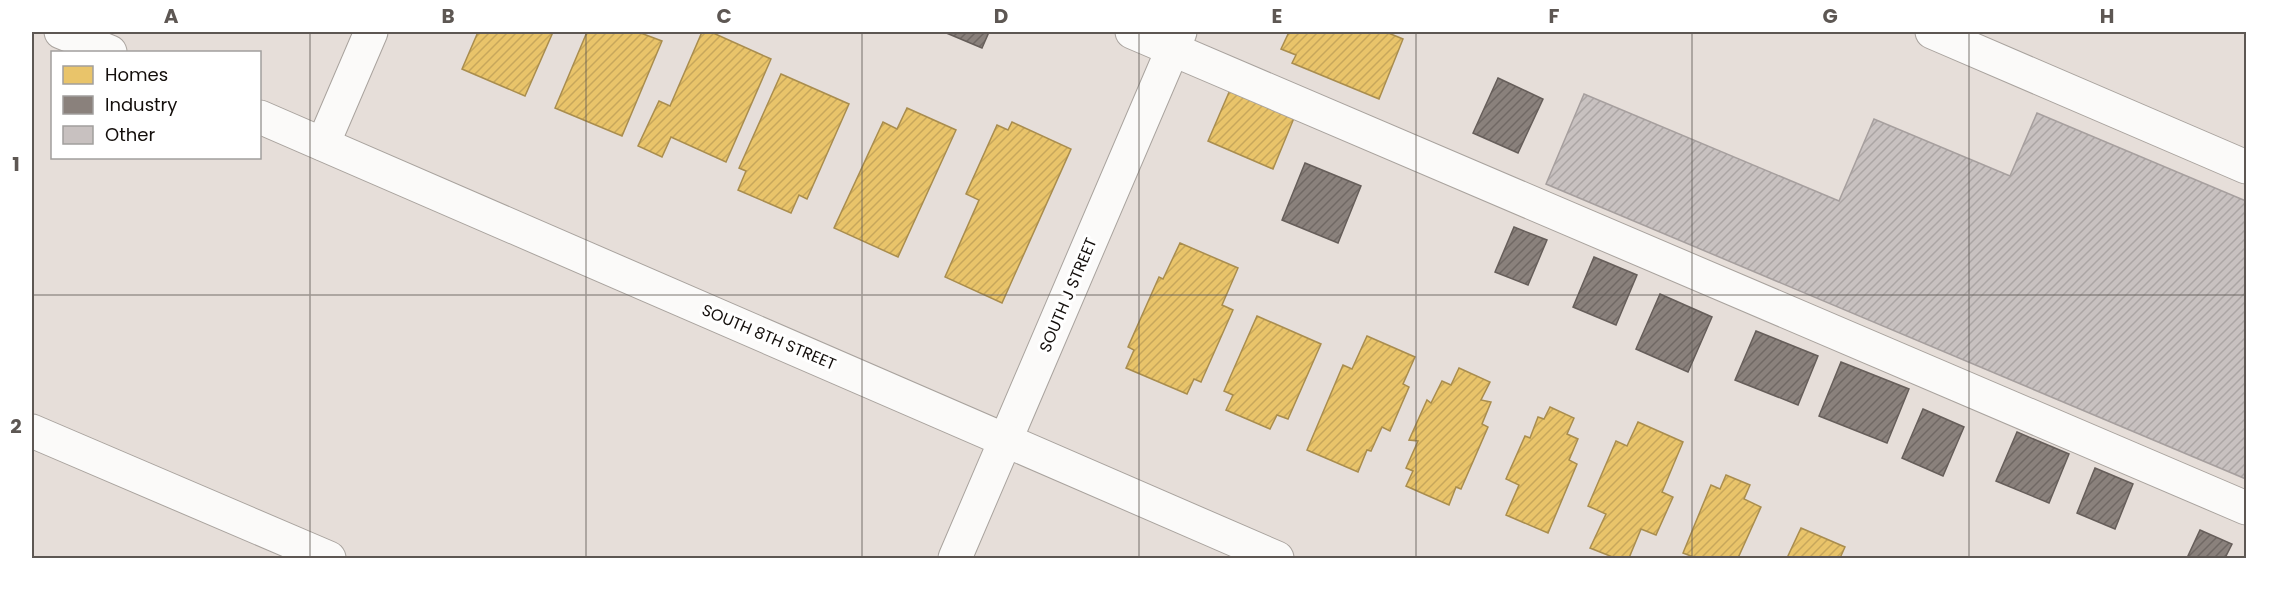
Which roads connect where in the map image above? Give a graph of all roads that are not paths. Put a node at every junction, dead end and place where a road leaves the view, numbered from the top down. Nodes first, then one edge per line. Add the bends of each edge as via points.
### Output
1 (61, 32) edge
2 (371, 32) edge
3 (1131, 32) edge
4 (1940, 33) edge
5 (1176, 40) edge
6 (108, 51) edge
7 (261, 117) edge
8 (323, 144) junction
9 (2247, 167) edge
10 (32, 431) edge
11 (1006, 441) junction
12 (2247, 508) edge
13 (329, 558) edge
14 (955, 558) edge
15 (1277, 558) edge

1 - 6 main road
2 - 8 main road
3 - 5 main road
4 - 9 main road
5 - 11 main road, SOUTH J STREET
5 - 12 main road
7 - 8 main road, SOUTH 8TH STREET
8 - 11 main road, SOUTH 8TH STREET
10 - 13 main road
11 - 14 main road, SOUTH J STREET
11 - 15 main road, SOUTH 8TH STREET

